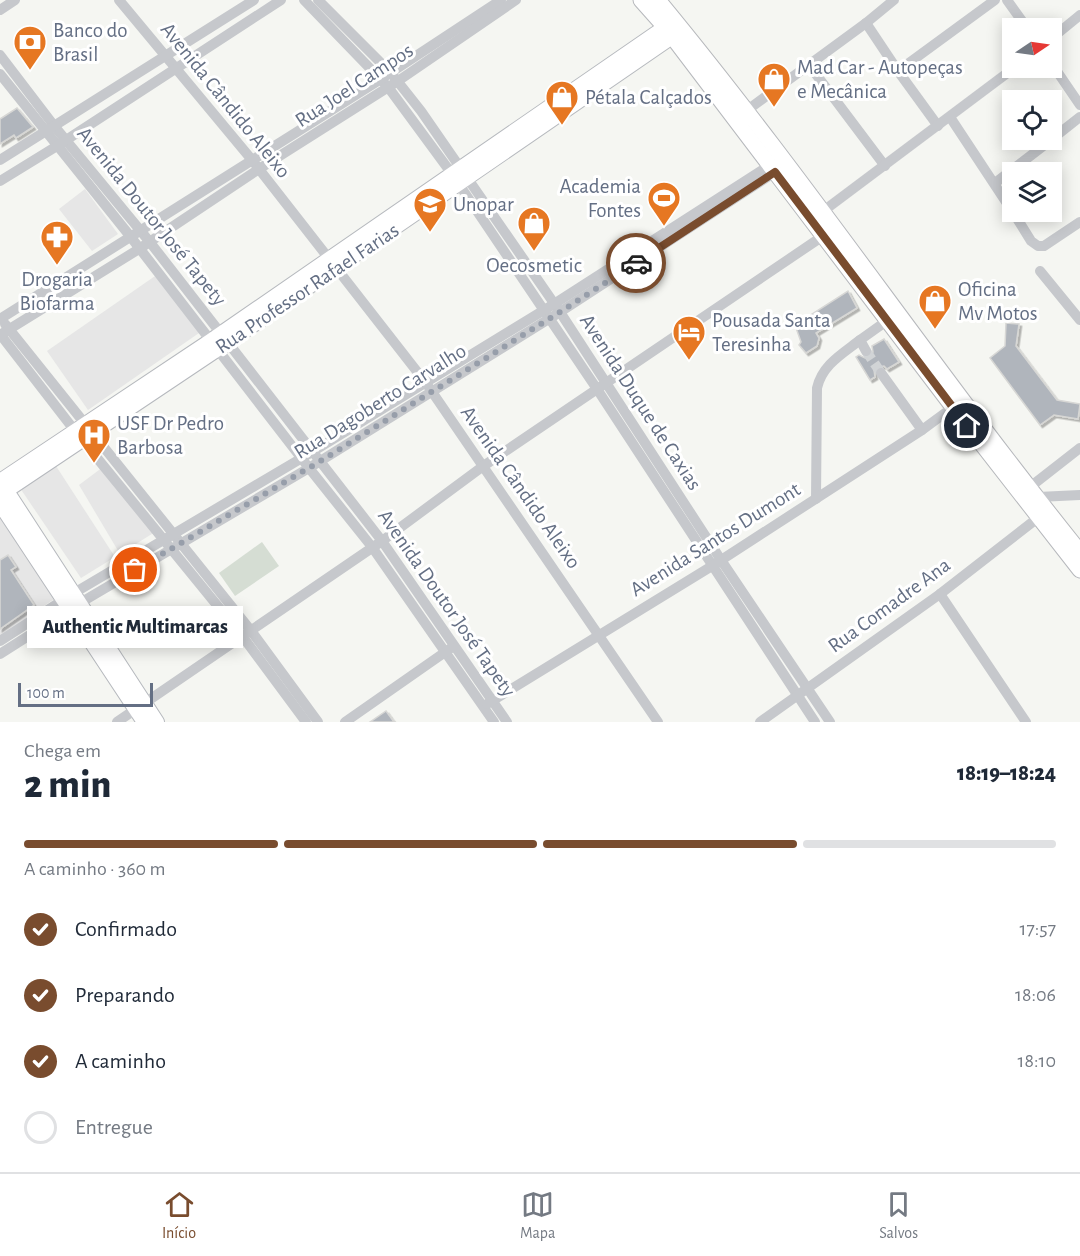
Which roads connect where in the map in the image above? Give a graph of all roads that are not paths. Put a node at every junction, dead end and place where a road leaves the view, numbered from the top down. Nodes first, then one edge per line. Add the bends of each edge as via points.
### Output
1 (15, 0) edge
2 (119, 0) edge
3 (254, 0) edge
4 (281, 0) edge
5 (304, 0) edge
6 (318, 0) edge
7 (501, 0) edge
8 (516, 0) edge
9 (641, 0) edge
10 (658, 0) edge
11 (894, 0) edge
12 (995, 0) edge
13 (1007, 0) edge
14 (0, 10) edge
15 (1080, 15) edge
16 (1020, 18) edge
17 (866, 23) junction
18 (1062, 30) edge
19 (668, 32) junction
20 (0, 55) edge
21 (165, 57) junction
22 (809, 65) junction
23 (176, 69) junction
24 (898, 71) junction
25 (0, 74) edge
26 (395, 77) junction
27 (1002, 77) edge
28 (1062, 78) edge
29 (385, 83) junction
30 (1080, 105) edge
31 (746, 111) junction
32 (950, 117) junction
33 (1080, 117) edge
34 (938, 126) junction
35 (50, 129) junction
36 (1062, 131) edge
37 (62, 143) junction
38 (1037, 150) edge
39 (0, 160) edge
40 (256, 165) junction
41 (885, 166) junction
42 (773, 168) junction
43 (460, 176) junction
44 (0, 181) edge
45 (995, 183) junction
46 (1002, 194) edge
47 (822, 212) junction
48 (1020, 222) edge
49 (1080, 222) edge
50 (141, 230) junction
51 (130, 236) junction
52 (823, 236) junction
53 (149, 241) junction
54 (139, 249) junction
55 (333, 263) junction
56 (1040, 271) dead end
57 (866, 280) junction
58 (557, 308) junction
59 (546, 315) junction
60 (0, 319) edge
61 (888, 320) junction
62 (1080, 320) edge
63 (2, 334) edge
64 (860, 340) junction
65 (218, 342) junction
66 (866, 351) tunnel mouth
67 (881, 373) tunnel mouth
68 (601, 386) junction
69 (429, 387) junction
70 (958, 403) junction
71 (922, 430) junction
72 (84, 432) junction
73 (1080, 448) edge
74 (312, 452) junction
75 (301, 459) junction
76 (319, 462) junction
77 (482, 467) junction
78 (309, 468) junction
79 (1015, 478) junction
80 (2, 485) edge
81 (1034, 492) junction
82 (1080, 495) edge
83 (816, 499) junction
84 (0, 504) edge
85 (1039, 516) junction
86 (169, 536) junction
87 (377, 544) junction
88 (176, 545) junction
89 (1080, 552) edge
90 (717, 563) junction
91 (1080, 570) edge
92 (940, 594) junction
93 (72, 602) junction
94 (248, 634) junction
95 (600, 635) junction
96 (0, 641) edge
97 (450, 649) junction
98 (0, 654) edge
99 (807, 689) junction
100 (797, 696) junction
101 (488, 703) junction
102 (140, 706) junction
103 (117, 722) edge
104 (144, 722) edge
105 (157, 722) edge
106 (306, 722) edge
107 (318, 722) edge
108 (345, 722) edge
109 (494, 722) edge
110 (507, 722) edge
111 (658, 722) edge
112 (760, 722) edge
113 (815, 722) edge
114 (830, 722) edge
115 (1026, 722) edge

1 - 14 street
2 - 21 street, Avenida Cândido Aleixo
3 - 21 street
4 - 23 street
5 - 29 street, Avenida Duque de Caxias
6 - 26 street, Avenida Duque de Caxias
7 - 26 street, Rua Joel Campos
8 - 26 street, Rua Joel Campos
9 - 19 highway
10 - 31 highway
11 - 17 street
12 - 24 street
13 - 16 street
15 - 18 street
17 - 22 street
17 - 24 street
19 - 42 highway
19 - 43 main road, Rua Professor Rafael Farias
20 - 35 street, Avenida Doutor José Tapety
21 - 23 street, Avenida Cândido Aleixo
21 - 35 street
22 - 31 street
22 - 41 street
23 - 37 street
23 - 40 street, Avenida Cândido Aleixo
24 - 34 street
25 - 35 street, Avenida Doutor José Tapety
26 - 29 street, Rua Joel Campos
26 - 43 street, Avenida Duque de Caxias
27 - 32 street
28 - 30 street
29 - 40 street, Rua Joel Campos
29 - 43 street, Avenida Duque de Caxias
31 - 47 highway
32 - 34 street
32 - 45 street
33 - 36 street
34 - 41 street
35 - 37 street, Avenida Doutor José Tapety
35 - 39 street
37 - 44 street
37 - 50 street, Avenida Doutor José Tapety
37 - 51 street, Avenida Doutor José Tapety
38 - 45 street
40 - 50 street, Rua Joel Campos
40 - 53 street, Rua Joel Campos
40 - 55 street, Avenida Cândido Aleixo
41 - 47 street
42 - 52 highway
42 - 58 street, Rua Dagoberto Carvalho
43 - 55 main road, Rua Professor Rafael Farias
43 - 58 street, Avenida Duque de Caxias
43 - 59 street, Avenida Duque de Caxias
45 - 46 street
47 - 57 highway
48 - 49 street via 1038,246
50 - 51 street, Rua Joel Campos
50 - 53 street, Avenida Doutor José Tapety
51 - 54 street, Avenida Doutor José Tapety
51 - 60 street, Rua Joel Campos
52 - 57 highway
52 - 68 street
53 - 54 street, Rua Joel Campos
53 - 65 street, Avenida Doutor José Tapety
54 - 63 street, Rua Joel Campos
54 - 65 street, Avenida Doutor José Tapety
55 - 65 main road, Rua Professor Rafael Farias
55 - 69 street, Avenida Cândido Aleixo
56 - 62 street
57 - 61 highway
57 - 70 highway
58 - 59 street, Rua Dagoberto Carvalho
58 - 68 street, Avenida Duque de Caxias
59 - 68 street, Avenida Duque de Caxias
59 - 69 street, Rua Dagoberto Carvalho
60 - 63 street
61 - 64 street
61 - 70 highway
63 - 72 street
64 - 66 street
64 - 83 street via 827,366 819,379
65 - 72 main road, Rua Professor Rafael Farias
65 - 74 street, Avenida Doutor José Tapety
65 - 75 street, Avenida Doutor José Tapety
67 - 71 street
68 - 77 street
68 - 90 street, Avenida Duque de Caxias
69 - 74 street, Rua Dagoberto Carvalho
69 - 76 street, Rua Dagoberto Carvalho
69 - 77 street, Avenida Cândido Aleixo
70 - 71 street, Avenida Santos Dumont
70 - 79 highway
71 - 83 street, Avenida Santos Dumont
72 - 80 main road, Rua Professor Rafael Farias
72 - 86 street
73 - 81 street
74 - 75 street, Rua Dagoberto Carvalho
74 - 76 street, Avenida Doutor José Tapety
75 - 78 street, Avenida Doutor José Tapety
75 - 86 street, Rua Dagoberto Carvalho
76 - 78 street, Rua Dagoberto Carvalho
76 - 87 street, Avenida Doutor José Tapety
77 - 87 street
77 - 95 street, Avenida Cândido Aleixo
78 - 87 street, Avenida Doutor José Tapety
78 - 88 street, Rua Dagoberto Carvalho
79 - 81 highway
79 - 85 highway
80 - 93 main road
81 - 82 street
81 - 89 highway
83 - 90 street, Avenida Santos Dumont
84 - 93 main road
85 - 91 highway
85 - 92 street, Rua Comadre Ana
86 - 88 street
86 - 93 street, Rua Dagoberto Carvalho
87 - 94 street
87 - 97 street, Avenida Doutor José Tapety
88 - 93 street, Rua Dagoberto Carvalho
88 - 94 street
90 - 95 street, Avenida Santos Dumont
90 - 99 street, Avenida Duque de Caxias
90 - 100 street, Avenida Duque de Caxias
92 - 99 street, Rua Comadre Ana
92 - 115 street
93 - 96 street, Rua Dagoberto Carvalho
93 - 98 street, Rua Dagoberto Carvalho
93 - 102 main road
94 - 102 street
94 - 106 street
94 - 107 street
95 - 101 street, Avenida Santos Dumont
95 - 111 street, Avenida Cândido Aleixo
97 - 101 street, Avenida Doutor José Tapety
97 - 108 street
99 - 100 street, Rua Comadre Ana
99 - 114 street, Avenida Duque de Caxias
100 - 112 street, Rua Comadre Ana
100 - 113 street, Avenida Duque de Caxias
101 - 109 street, Avenida Doutor José Tapety
101 - 110 street, Avenida Doutor José Tapety
102 - 103 street
102 - 104 main road
102 - 105 main road

